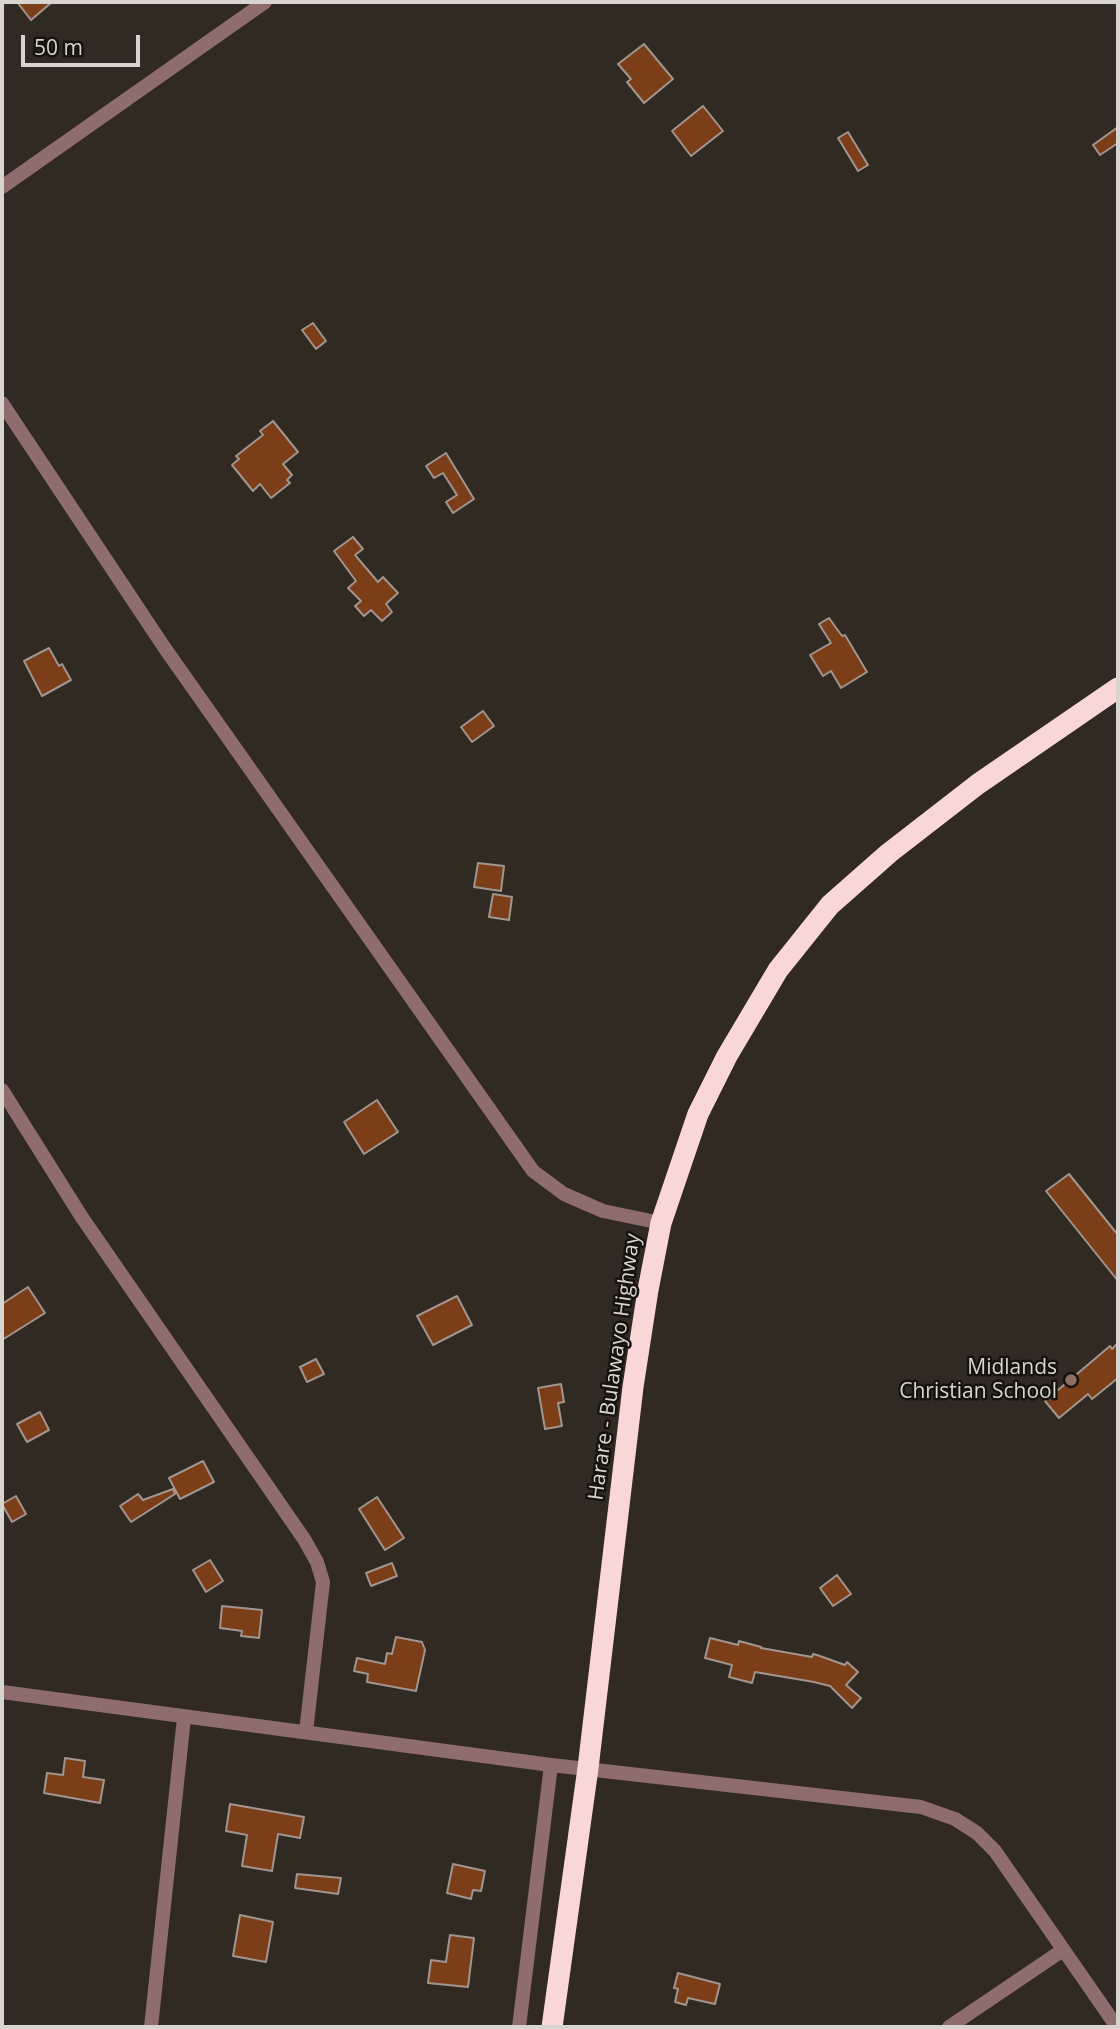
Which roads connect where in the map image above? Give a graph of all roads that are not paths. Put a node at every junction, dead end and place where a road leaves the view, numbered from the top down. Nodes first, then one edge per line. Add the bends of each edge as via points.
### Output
1 (265, 2) edge
2 (2, 187) edge
3 (2, 403) edge
4 (1118, 688) edge
5 (2, 1090) edge
6 (661, 1223) junction
7 (2, 1692) edge
8 (184, 1718) junction
9 (306, 1732) junction
10 (551, 1765) junction
11 (588, 1768) junction
12 (1063, 1950) junction
13 (151, 2027) edge
14 (519, 2027) edge
15 (552, 2027) edge
16 (949, 2027) edge
17 (1117, 2027) edge

1 - 2 street
3 - 6 street via 164,647 533,1171 564,1194 603,1211
4 - 6 highway, Harare - Bulawayo Highway via 978,784 830,905 778,970 727,1056 698,1114
5 - 9 street via 81,1216 317,1562 323,1583
6 - 11 highway, Harare - Bulawayo Highway via 633,1387
7 - 8 street
8 - 9 street
8 - 13 street
9 - 10 street
10 - 11 street
10 - 14 street
11 - 12 street via 921,1807 954,1819 995,1851
11 - 15 highway, Harare - Bulawayo Highway
12 - 16 street
12 - 17 street

